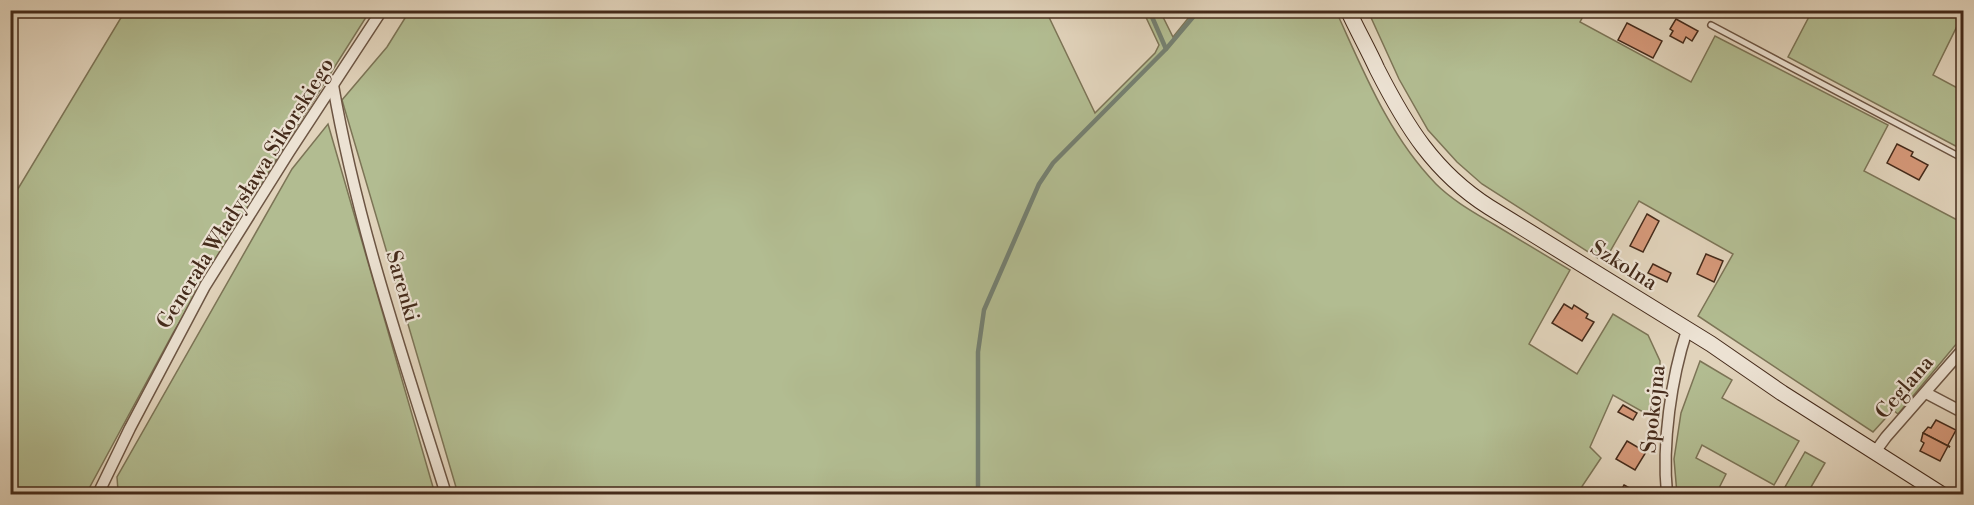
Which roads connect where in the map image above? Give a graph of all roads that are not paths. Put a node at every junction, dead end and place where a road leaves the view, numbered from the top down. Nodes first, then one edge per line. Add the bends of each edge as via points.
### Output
1 (382, 10) edge
2 (1348, 10) edge
3 (1711, 26) dead end
4 (333, 85) junction
5 (1964, 159) edge
6 (1687, 330) junction
7 (1964, 348) edge
8 (1926, 393) junction
9 (1964, 413) edge
10 (1875, 452) junction
11 (98, 495) edge
12 (446, 495) edge
13 (1667, 495) edge
14 (1941, 495) edge

1 - 4 street, Generała Władysława Sikorskiego
2 - 6 street, Szkolna via 1407,124 1454,181 1482,203
3 - 5 lane
4 - 11 street, Generała Władysława Sikorskiego via 205,286
4 - 12 street, Sarenki via 349,169
6 - 10 street, Szkolna
6 - 13 street, Spokojna via 1672,391
7 - 8 street, Ceglana
8 - 9 street
8 - 10 street, Ceglana
10 - 14 street, Szkolna

